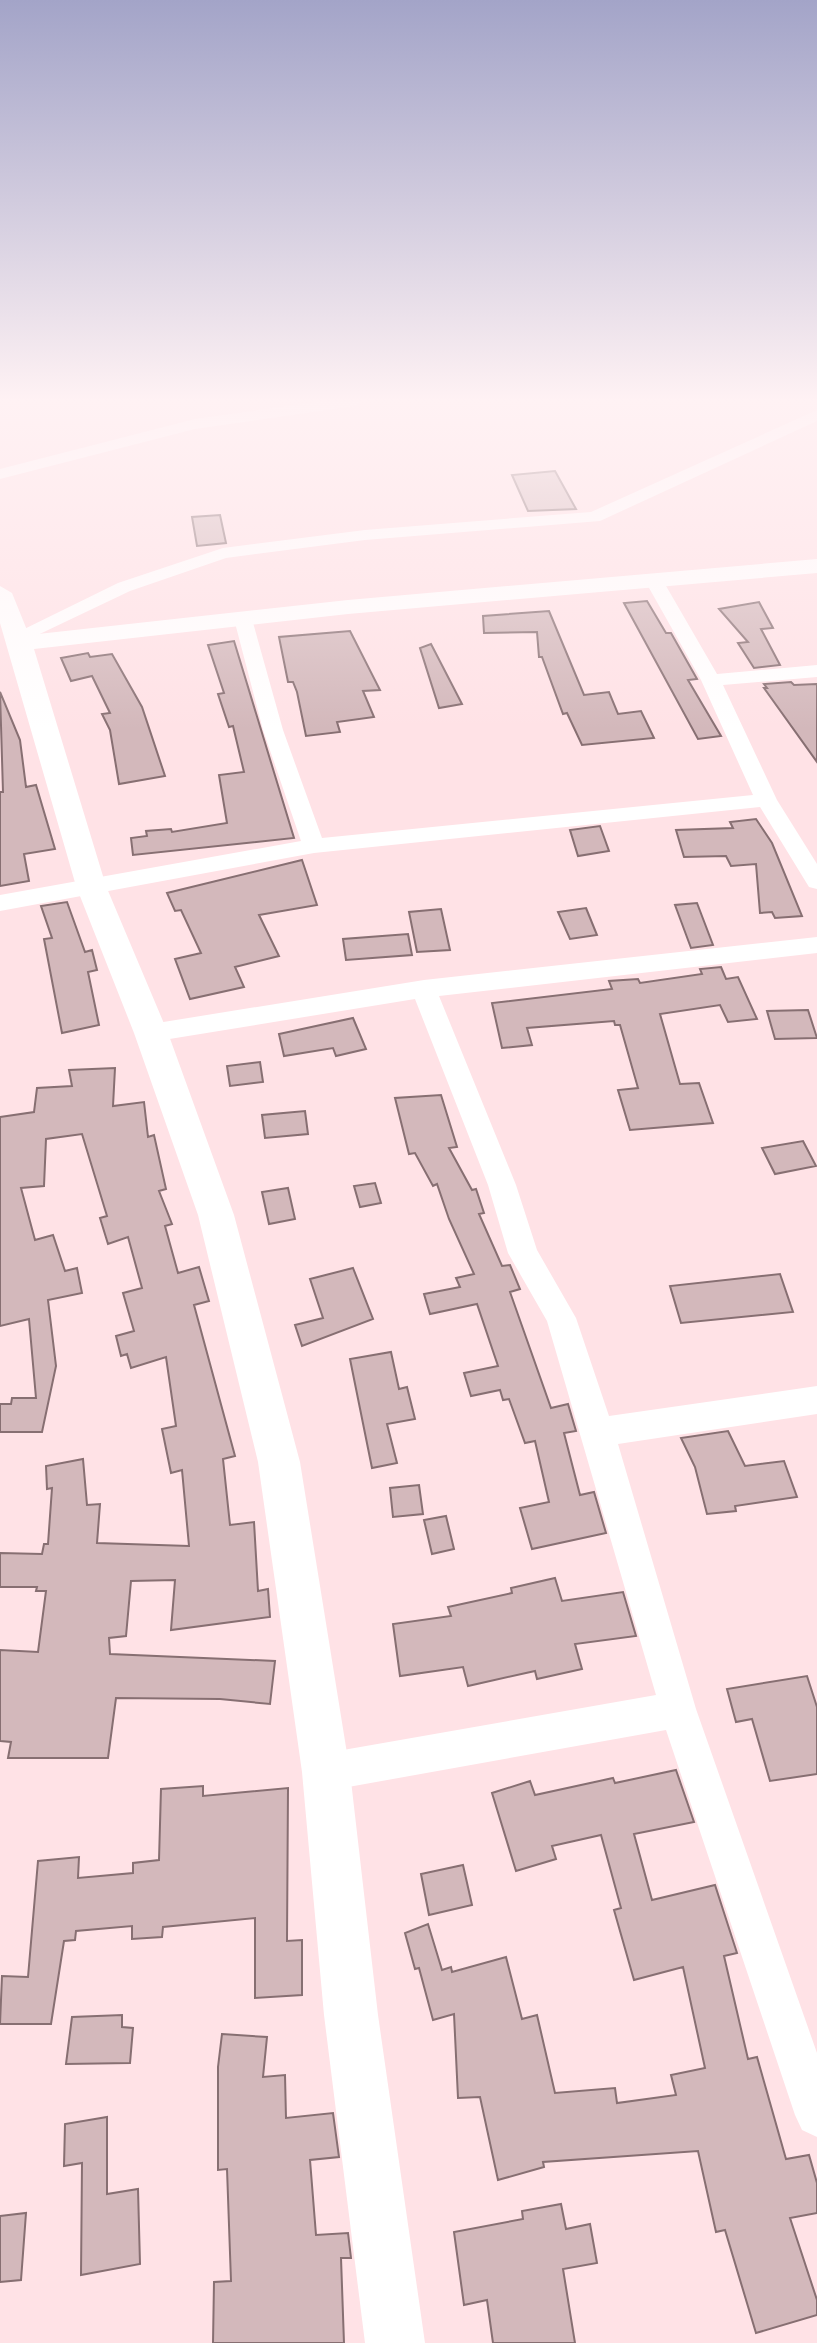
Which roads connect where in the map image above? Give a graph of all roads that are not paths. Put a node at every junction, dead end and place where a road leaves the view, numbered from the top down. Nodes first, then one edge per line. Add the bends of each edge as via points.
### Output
1 (609, 510) edge
2 (817, 566) edge
3 (653, 579) junction
4 (0, 593) edge
5 (243, 619) junction
6 (13, 642) edge
7 (817, 671) edge
8 (711, 680) junction
9 (766, 800) junction
10 (314, 846) junction
11 (817, 882) edge
12 (91, 886) junction
13 (0, 903) edge
14 (817, 945) edge
15 (424, 989) junction
16 (151, 1033) junction
17 (817, 1400) edge
18 (598, 1432) junction
19 (678, 1709) junction
20 (326, 1772) junction
21 (817, 2115) edge
22 (395, 2343) edge

1 - 6 street via 594,517 365,535 223,553 124,587
2 - 3 street
3 - 5 street
3 - 8 street
4 - 6 street
5 - 6 street
5 - 10 street via 273,730
6 - 12 street
7 - 8 street
8 - 9 street
9 - 10 street
9 - 11 street
10 - 12 street
12 - 13 street
12 - 16 street
14 - 15 street
15 - 16 street
15 - 18 street via 502,1185 523,1253 561,1318
16 - 20 street via 216,1215 279,1462
17 - 18 street
18 - 19 street
19 - 20 street
19 - 21 street
20 - 22 street via 351,2015

